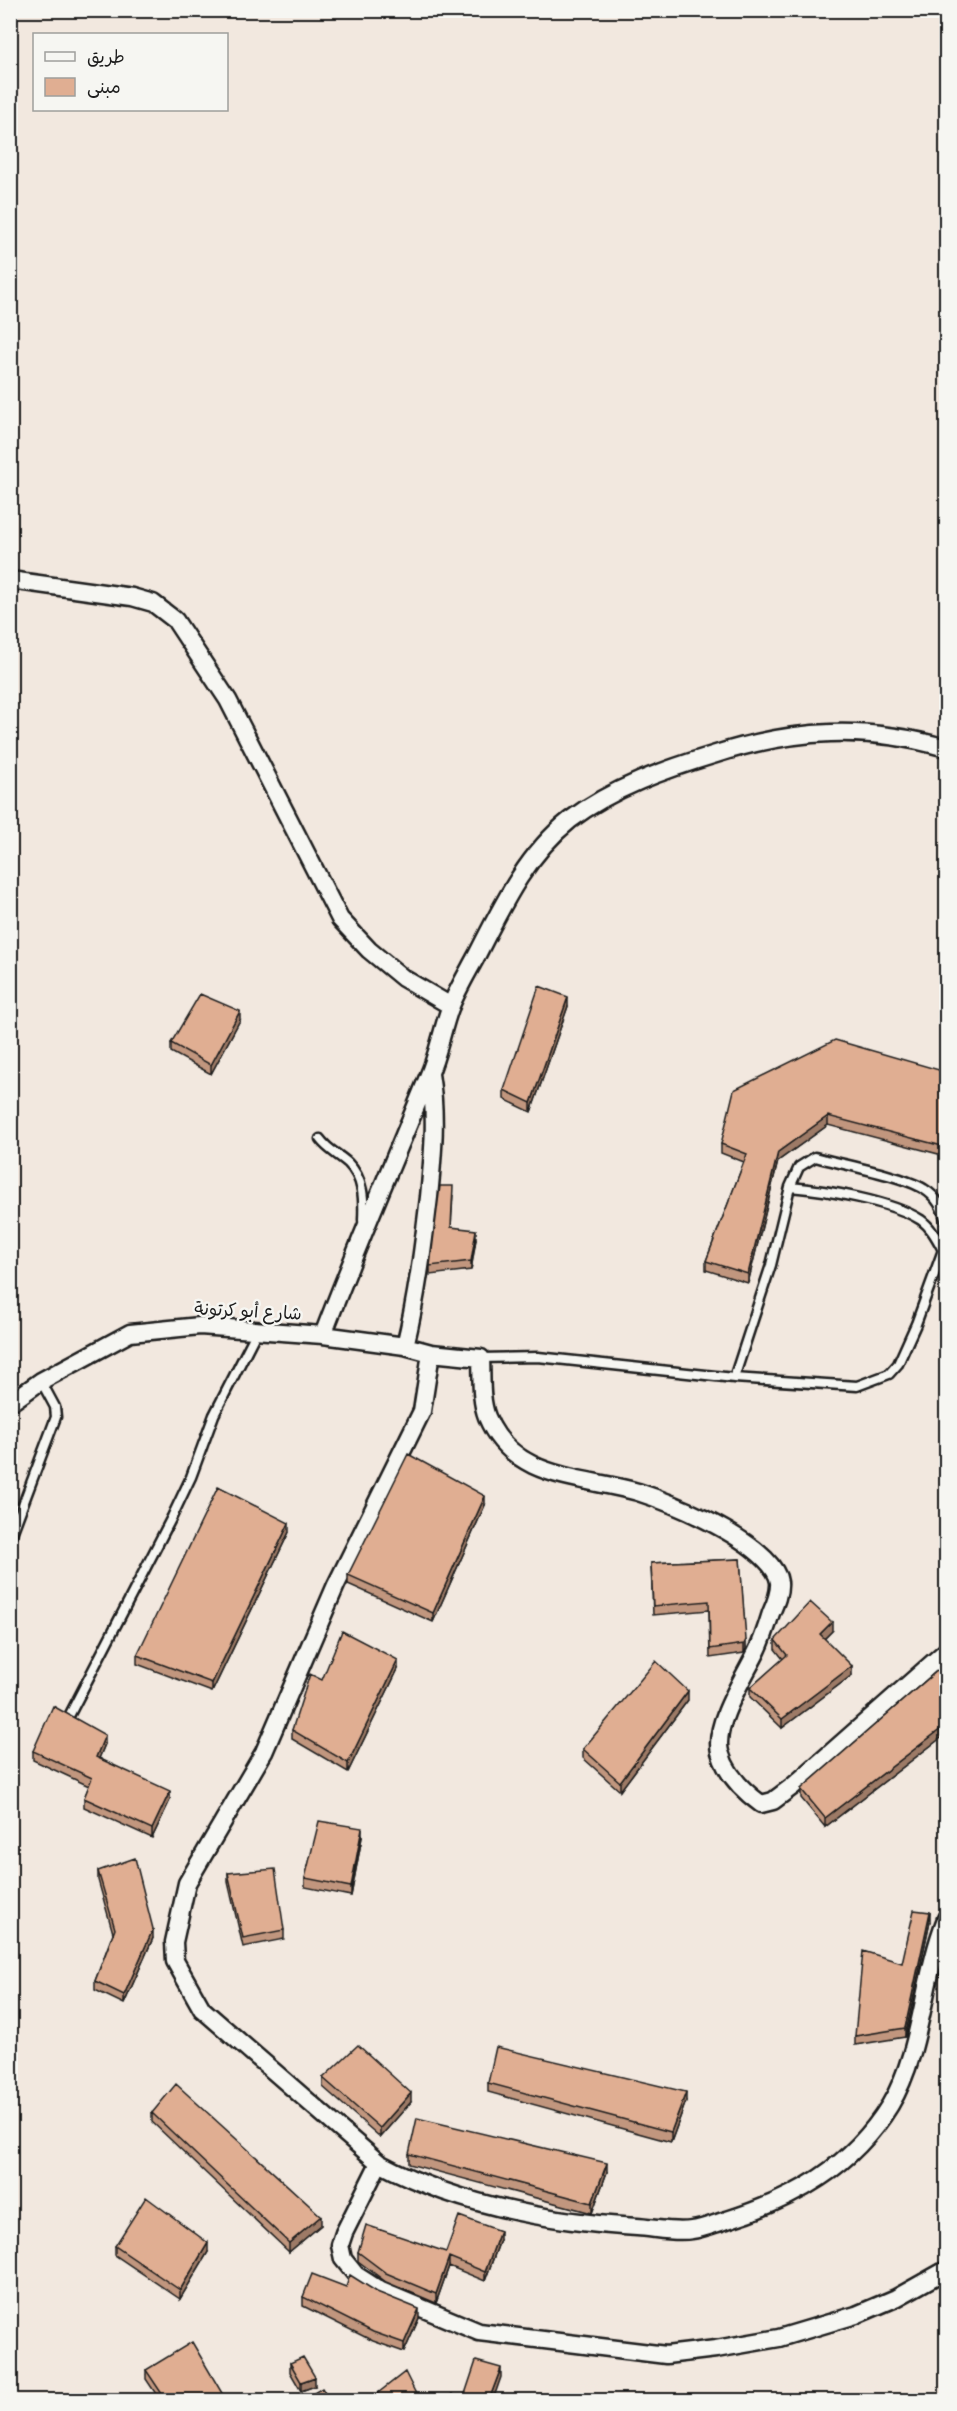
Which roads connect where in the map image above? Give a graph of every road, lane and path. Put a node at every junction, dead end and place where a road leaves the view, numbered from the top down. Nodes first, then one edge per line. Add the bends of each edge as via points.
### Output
1 (10, 580) edge
2 (946, 748) edge
3 (451, 1006) junction
4 (430, 1074) junction
5 (320, 1139) dead end
6 (790, 1187) junction
7 (946, 1226) edge
8 (362, 1230) junction
9 (943, 1250) junction
10 (258, 1330) junction
11 (323, 1335) junction
12 (405, 1346) junction
13 (431, 1353) junction
14 (481, 1358) junction
15 (734, 1378) junction
16 (41, 1381) junction
17 (10, 1403) edge
18 (10, 1539) edge
19 (946, 1651) edge
20 (68, 1718) edge
21 (946, 1919) edge
22 (379, 2163) junction
23 (946, 2271) edge

1 - 3 street via 132,597 153,603 175,620 228,700 340,919 403,978
2 - 3 street via 885,735 795,734 695,760 603,799 570,821 536,854 510,891
3 - 4 street
4 - 8 street
4 - 12 street via 435,1106 434,1148 421,1270
5 - 8 lane via 327,1149 349,1164 364,1192
6 - 7 lane via 799,1167 815,1157 917,1185 936,1200 944,1212
6 - 9 lane via 828,1191 912,1215 923,1221
6 - 15 lane via 771,1264
7 - 9 lane
8 - 11 street
9 - 15 lane via 916,1324 889,1374 857,1386
10 - 11 street, شارع أبو كرتونة
10 - 16 street, شارع أبو كرتونة via 200,1326 130,1333
10 - 20 lane via 214,1415 172,1517
11 - 12 street, شارع أبو كرتونة
12 - 13 street, شارع أبو كرتونة
13 - 14 street, شارع أبو كرتونة
13 - 22 street via 422,1411 336,1585 264,1752 187,1883 174,1942 175,1961 202,2009
14 - 15 lane via 538,1357
14 - 19 street via 486,1415 519,1459 537,1469 639,1493 720,1527 772,1567 779,1581 778,1595 719,1733 719,1751 728,1770 738,1785 761,1804 773,1802 793,1786
16 - 17 street, شارع أبو كرتونة
16 - 18 lane via 56,1417
21 - 22 street via 931,1963 906,2071 890,2105 870,2134 838,2165 812,2185 754,2212 692,2230 592,2225 480,2204 409,2179
22 - 23 street via 344,2233 340,2246 343,2259 356,2275 381,2291 479,2332 666,2355 716,2349 779,2338 856,2315

